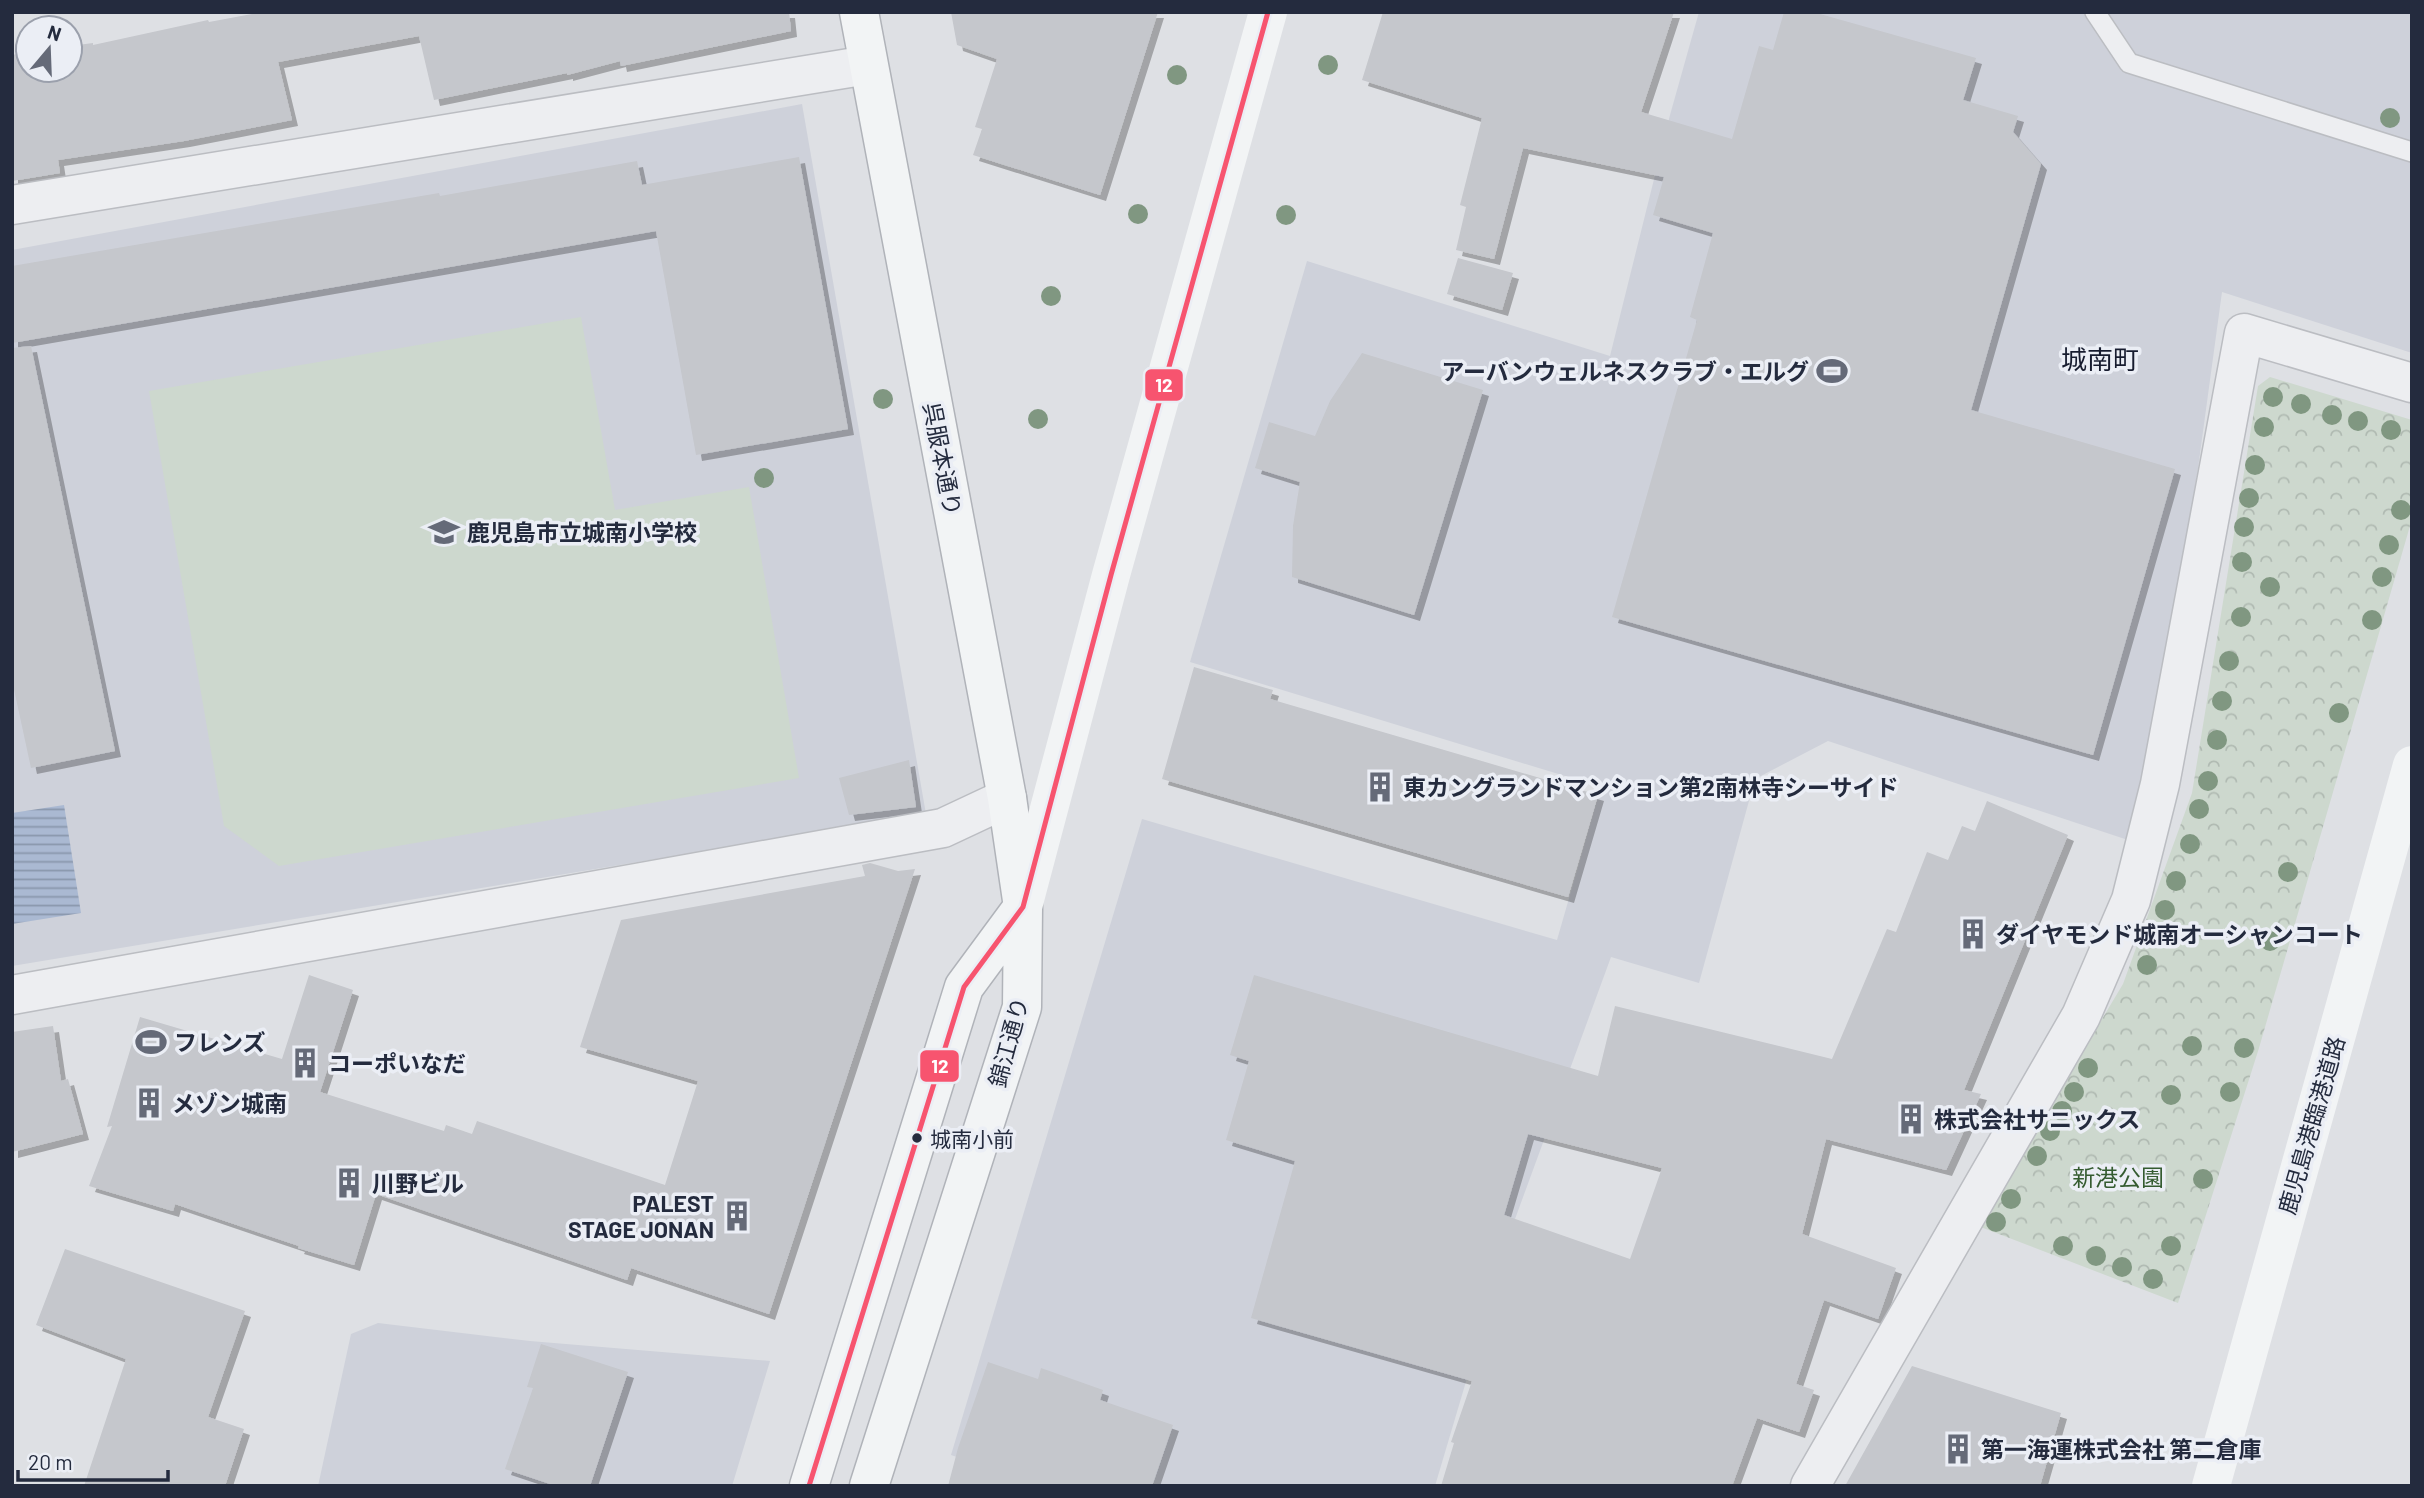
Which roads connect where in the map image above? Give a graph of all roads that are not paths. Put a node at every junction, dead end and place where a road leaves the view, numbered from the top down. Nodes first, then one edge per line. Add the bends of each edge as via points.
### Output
1 (859, 12) edge
2 (1268, 12) edge
3 (2095, 12) edge
4 (868, 65) junction
5 (2412, 152) edge
6 (12, 205) edge
7 (2412, 383) edge
8 (2412, 765) edge
9 (1007, 798) junction
10 (1023, 907) junction
11 (12, 995) edge
12 (809, 1486) edge
13 (869, 1486) edge
14 (1810, 1486) edge
15 (2211, 1486) edge

1 - 4 main road, 呉服本通り
2 - 10 main road
3 - 5 lane via 2129,63
4 - 6 street
4 - 9 main road, 呉服本通り
7 - 14 street via 2244,333 2160,784 2132,900 2081,1016
8 - 15 main road, 鹿児島港臨港道路
9 - 10 main road, 呉服本通り
9 - 11 street via 943,828
10 - 12 main road via 964,987
10 - 13 main road, 錦江通り via 1022,1007

